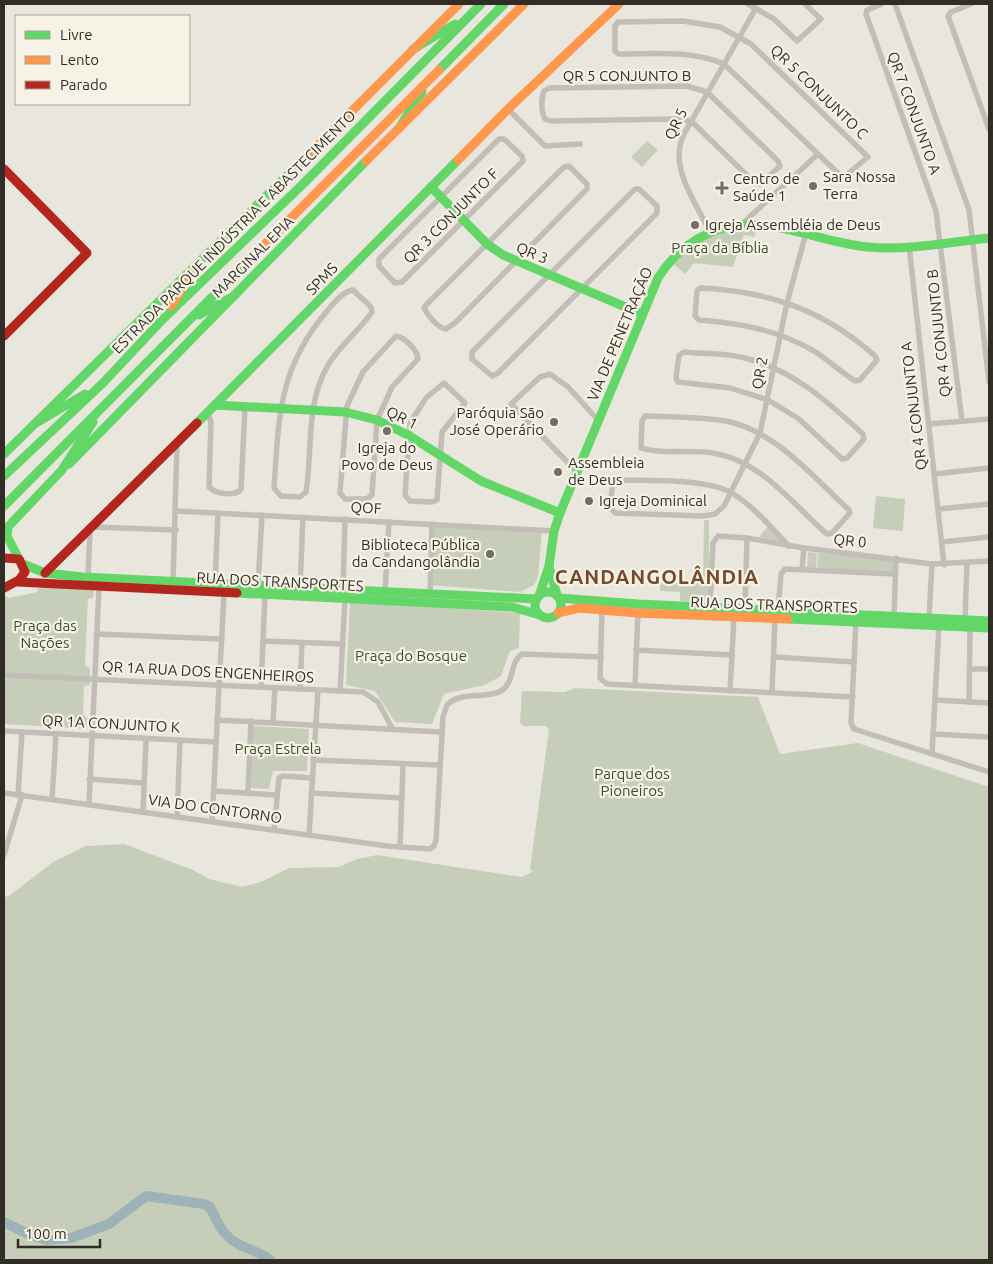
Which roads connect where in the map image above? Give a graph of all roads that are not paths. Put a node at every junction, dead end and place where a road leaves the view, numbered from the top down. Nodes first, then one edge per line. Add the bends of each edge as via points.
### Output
1 (459, 4) edge
2 (481, 4) edge
3 (504, 4) edge
4 (524, 4) edge
5 (619, 4) edge
6 (748, 4) edge
7 (805, 4) edge
8 (882, 4) edge
9 (895, 4) edge
10 (971, 4) edge
11 (756, 8) junction
12 (469, 16) junction
13 (740, 37) junction
14 (412, 50) junction
15 (724, 64) junction
16 (433, 76) junction
17 (707, 92) junction
18 (508, 109) junction
19 (691, 121) junction
20 (402, 125) junction
21 (989, 129) edge
22 (580, 144) dead end
23 (818, 154) junction
24 (4, 169) edge
25 (431, 187) junction
26 (442, 198) junction
27 (464, 221) junction
28 (743, 223) junction
29 (708, 230) junction
30 (806, 233) junction
31 (989, 238) edge
32 (974, 239) junction
33 (941, 242) junction
34 (487, 244) junction
35 (909, 245) junction
36 (516, 261) junction
37 (196, 267) junction
38 (549, 275) junction
39 (582, 288) junction
40 (234, 296) junction
41 (787, 303) junction
42 (642, 314) junction
43 (163, 319) junction
44 (187, 322) junction
45 (780, 335) junction
46 (4, 336) edge
47 (774, 367) junction
48 (989, 382) edge
49 (103, 383) junction
50 (768, 400) junction
51 (104, 404) junction
52 (216, 405) junction
53 (245, 407) junction
54 (279, 409) junction
55 (312, 410) junction
56 (208, 412) junction
57 (345, 412) junction
58 (989, 419) edge
59 (376, 420) junction
60 (598, 420) junction
61 (962, 421) junction
62 (38, 422) junction
63 (930, 424) junction
64 (760, 433) junction
65 (408, 435) junction
66 (177, 444) junction
67 (4, 454) edge
68 (440, 456) junction
69 (746, 463) junction
70 (989, 468) edge
71 (62, 470) junction
72 (576, 471) junction
73 (934, 474) junction
74 (4, 476) edge
75 (732, 493) junction
76 (989, 504) edge
77 (4, 506) edge
78 (939, 509) junction
79 (177, 511) junction
80 (218, 513) junction
81 (560, 513) junction
82 (262, 515) junction
83 (303, 517) junction
84 (345, 519) junction
85 (389, 522) junction
86 (432, 524) junction
87 (92, 528) junction
88 (6, 529) edge
89 (176, 530) junction
90 (554, 531) junction
91 (748, 538) junction
92 (989, 538) edge
93 (942, 542) junction
94 (789, 546) junction
95 (804, 548) junction
96 (4, 558) edge
97 (896, 558) junction
98 (21, 561) junction
99 (989, 561) edge
100 (966, 563) junction
101 (932, 564) junction
102 (944, 564) junction
103 (549, 566) junction
104 (802, 569) junction
105 (45, 573) junction
106 (896, 574) junction
107 (88, 577) junction
108 (156, 580) junction
109 (173, 581) junction
110 (18, 582) junction
111 (215, 583) junction
112 (82, 585) junction
113 (258, 585) junction
114 (99, 587) junction
115 (300, 587) junction
116 (312, 587) junction
117 (4, 588) edge
118 (343, 589) junction
119 (156, 590) junction
120 (385, 591) junction
121 (224, 593) junction
122 (265, 595) junction
123 (312, 597) junction
124 (538, 597) junction
125 (558, 597) junction
126 (430, 598) junction
127 (345, 599) junction
128 (602, 606) junction
129 (710, 606) junction
130 (745, 608) junction
131 (638, 609) junction
132 (558, 613) junction
133 (728, 613) junction
134 (777, 614) junction
135 (540, 615) junction
136 (894, 616) junction
137 (929, 617) junction
138 (856, 618) junction
139 (989, 620) edge
140 (967, 623) junction
141 (939, 625) junction
142 (989, 628) edge
143 (96, 634) junction
144 (222, 639) junction
145 (263, 641) junction
146 (302, 643) junction
147 (343, 644) junction
148 (636, 650) junction
149 (732, 655) junction
150 (774, 657) junction
151 (601, 658) junction
152 (854, 662) junction
153 (970, 669) junction
154 (989, 670) edge
155 (4, 675) edge
156 (94, 679) junction
157 (218, 685) junction
158 (635, 686) junction
159 (261, 687) junction
160 (274, 688) junction
161 (300, 689) junction
162 (318, 690) junction
163 (340, 691) junction
164 (730, 691) junction
165 (772, 691) junction
166 (853, 697) junction
167 (935, 700) junction
168 (969, 702) junction
169 (989, 703) edge
170 (217, 720) junction
171 (251, 721) junction
172 (274, 722) junction
173 (316, 724) junction
174 (392, 728) junction
175 (4, 731) edge
176 (22, 732) junction
177 (442, 732) junction
178 (56, 734) junction
179 (933, 734) junction
180 (90, 735) junction
181 (989, 737) edge
182 (146, 739) junction
183 (180, 740) junction
184 (216, 742) junction
185 (932, 754) junction
186 (313, 760) junction
187 (403, 764) junction
188 (439, 765) junction
189 (989, 772) edge
190 (312, 778) junction
191 (89, 779) junction
192 (144, 783) junction
193 (214, 791) junction
194 (4, 793) edge
195 (248, 793) junction
196 (312, 793) junction
197 (20, 795) junction
198 (276, 795) junction
199 (402, 798) junction
200 (52, 799) junction
201 (89, 804) junction
202 (143, 812) junction
203 (177, 817) junction
204 (212, 822) junction
205 (274, 830) junction
206 (309, 835) junction
207 (400, 847) junction
208 (4, 855) edge

1 - 14 main road
2 - 12 main road, ESTRADA PARQUE INDÚSTRIA E ABASTECIMENTO
3 - 16 main road, ESTRADA PARQUE INDÚSTRIA E ABASTECIMENTO
4 - 20 main road, MARGINAL EPIA
5 - 18 main road, SPMS
6 - 11 street
7 - 11 street via 821,19 798,41
8 - 33 street, QR 7 CONJUNTO A via 866,14 936,211
9 - 32 street, QR 7 CONJUNTO A via 963,188
10 - 21 street via 948,16
11 - 13 street, QR 5
12 - 14 main road
12 - 43 main road, ESTRADA PARQUE INDÚSTRIA E ABASTECIMENTO via 304,183
13 - 15 street, QR 5
13 - 15 street via 701,22 616,24 615,50 619,54 683,54
13 - 23 street, QR 5 CONJUNTO C via 765,56 868,157 843,176
14 - 37 main road
15 - 17 street, QR 5
15 - 23 street, QR 5 CONJUNTO C
16 - 20 main road
16 - 44 main road, ESTRADA PARQUE INDÚSTRIA E ABASTECIMENTO
17 - 19 street, QR 5
17 - 19 street via 780,166 756,184
17 - 19 street, QR 5 CONJUNTO B via 688,86 549,88 542,95 543,116 547,121
18 - 22 street via 546,146
18 - 25 main road, SPMS
19 - 29 street, QR 5 via 679,142 678,160
20 - 40 main road, MARGINAL EPIA
23 - 28 street
24 - 46 main road via 87,253
25 - 26 main road, QR 3
25 - 52 main road, SPMS
26 - 27 main road, QR 3
26 - 27 street, QR 3 CONJUNTO F via 501,138 522,156 523,161
26 - 27 street, QR 3 CONJUNTO F via 379,259 379,266 393,282 402,282
27 - 34 main road, QR 3
28 - 29 main road, VIA DE PENETRAÇÃO
28 - 30 main road, VIA DE PENETRAÇÃO via 768,224
29 - 42 main road, VIA DE PENETRAÇÃO via 670,259
30 - 35 main road, VIA DE PENETRAÇÃO via 855,245
30 - 41 street, QR 2
31 - 32 main road, VIA DE PENETRAÇÃO
32 - 33 main road, VIA DE PENETRAÇÃO
32 - 48 street, QR 7 CONJUNTO A
33 - 35 main road, VIA DE PENETRAÇÃO
33 - 61 street, QR 4 CONJUNTO B
34 - 36 main road, QR 3
34 - 36 street via 425,306 426,312 442,329 456,322
34 - 36 street via 564,167 569,166 587,184 587,189
35 - 63 street, QR 4 CONJUNTO A
36 - 38 main road, QR 3
37 - 43 main road
37 - 62 main road
38 - 39 main road, QR 3
38 - 39 street via 635,189 639,189 657,206 657,213
38 - 39 street via 472,352 472,359 490,376 498,373
39 - 42 main road, QR 3
40 - 44 main road
40 - 71 main road, MARGINAL EPIA
41 - 45 street, QR 2
41 - 45 street via 738,290 700,288 697,291 696,319 746,325
41 - 45 street via 846,333 877,360 860,380 855,381 813,351
42 - 60 main road, VIA DE PENETRAÇÃO
43 - 49 main road, ESTRADA PARQUE INDÚSTRIA E ABASTECIMENTO
44 - 51 main road, ESTRADA PARQUE INDÚSTRIA E ABASTECIMENTO
45 - 47 street, QR 2
47 - 50 street, QR 2
47 - 50 street via 735,356 684,352 679,355 678,382 730,388
47 - 50 street via 808,386 864,439 847,458 842,459 798,419
49 - 62 main road
49 - 74 main road, ESTRADA PARQUE INDÚSTRIA E ABASTECIMENTO
50 - 64 street, QR 2
51 - 71 main road
51 - 77 main road, ESTRADA PARQUE INDÚSTRIA E ABASTECIMENTO
52 - 53 main road, QR 1
52 - 56 main road, SPMS
53 - 54 main road, QR 1
53 - 56 street via 241,489 235,493 217,492 209,487 211,422
54 - 55 main road, QR 1
54 - 55 street via 274,488 281,496 300,497 306,492
54 - 55 street via 289,374 306,340 330,307 353,290 371,307 372,312 328,366
55 - 57 main road, QR 1
56 - 66 main road, SPMS
57 - 59 main road, QR 1
57 - 59 street via 340,493 345,499 367,499 372,495
57 - 59 street via 363,372 394,337 400,336 418,358 392,387
58 - 61 street
59 - 65 main road, QR 1
60 - 72 main road, VIA DE PENETRAÇÃO
60 - 72 street via 568,387 550,374 540,377 511,404
61 - 63 street
62 - 67 main road
63 - 73 street, QR 4 CONJUNTO A
64 - 69 street, QR 2
64 - 69 street via 720,421 642,418 642,448 712,453
64 - 69 street via 850,513 827,534
65 - 68 main road, QR 1
65 - 68 street via 405,495 408,500 436,501
65 - 68 street via 413,416 426,398 442,383 448,384 465,403 442,432
66 - 79 street
66 - 87 main road, SPMS
68 - 81 main road, QR 1 via 481,481
69 - 75 street, QR 2
70 - 73 street
71 - 88 main road, MARGINAL EPIA
72 - 81 main road, VIA DE PENETRAÇÃO
73 - 78 street, QR 4 CONJUNTO A
75 - 75 street, QR 2 via 692,483 617,480 611,487 610,507 615,513 711,516 721,510
75 - 94 street
76 - 78 street
78 - 93 street, QR 4 CONJUNTO A
79 - 80 street, QOF
79 - 89 street
80 - 82 street, QOF
80 - 111 street
81 - 90 main road, VIA DE PENETRAÇÃO
82 - 83 street, QOF
82 - 113 street
83 - 84 street, QOF
83 - 115 street
84 - 85 street, QOF
84 - 118 street
85 - 86 street, QOF
85 - 120 street
86 - 90 street, QOF
86 - 126 street
87 - 89 street
87 - 105 main road, SPMS
87 - 107 street
88 - 98 main road
89 - 109 street
90 - 103 main road, VIA DE PENETRAÇÃO
91 - 94 street, QR 0
91 - 129 street, QR 0 via 718,536 713,543
91 - 130 street
92 - 93 street
93 - 102 street, QR 4 CONJUNTO A
94 - 95 street, QR 0
95 - 97 street, QR 0
95 - 104 street
96 - 98 main road, RUA DOS TRANSPORTES
97 - 101 street, QR 0
97 - 106 street
98 - 105 main road, RUA DOS TRANSPORTES
98 - 110 main road via 25,572
99 - 100 street, QR 0
100 - 102 street, QR 0
100 - 140 street
101 - 102 street, QR 0
101 - 137 street
103 - 124 main road, VIA DE PENETRAÇÃO
103 - 125 main road, VIA DE PENETRAÇÃO
104 - 106 street
104 - 134 street via 785,569 781,574
105 - 107 main road, RUA DOS TRANSPORTES
106 - 136 street
107 - 108 main road, RUA DOS TRANSPORTES
107 - 112 main road
108 - 109 main road, RUA DOS TRANSPORTES
108 - 119 main road
109 - 111 main road, RUA DOS TRANSPORTES
110 - 112 main road, RUA DOS TRANSPORTES
110 - 117 main road
111 - 113 main road, RUA DOS TRANSPORTES
112 - 114 main road, RUA DOS TRANSPORTES
113 - 115 main road, RUA DOS TRANSPORTES
114 - 119 main road, RUA DOS TRANSPORTES
114 - 143 street
115 - 116 main road, RUA DOS TRANSPORTES
116 - 118 main road, RUA DOS TRANSPORTES
116 - 123 main road
118 - 120 main road, RUA DOS TRANSPORTES
119 - 121 main road, RUA DOS TRANSPORTES
120 - 126 main road, RUA DOS TRANSPORTES
121 - 122 main road, RUA DOS TRANSPORTES
121 - 144 street
122 - 123 main road, RUA DOS TRANSPORTES
122 - 145 street
123 - 127 main road, RUA DOS TRANSPORTES
124 - 125 main road via 548,592
124 - 126 main road, RUA DOS TRANSPORTES
124 - 135 main road via 535,604
125 - 128 main road, RUA DOS TRANSPORTES
125 - 132 main road via 561,606
126 - 127 main road, RUA DOS TRANSPORTES
126 - 135 main road, RUA DOS TRANSPORTES via 512,607
127 - 147 street
128 - 131 main road, RUA DOS TRANSPORTES
128 - 132 main road, RUA DOS TRANSPORTES
128 - 151 street
129 - 131 main road, RUA DOS TRANSPORTES
129 - 133 main road, RUA DOS TRANSPORTES
130 - 133 main road, RUA DOS TRANSPORTES
130 - 134 main road, RUA DOS TRANSPORTES
131 - 133 main road, RUA DOS TRANSPORTES
131 - 148 street
132 - 135 main road via 550,618
133 - 134 main road, RUA DOS TRANSPORTES
133 - 149 street
134 - 138 main road, RUA DOS TRANSPORTES
134 - 150 street
136 - 137 main road, RUA DOS TRANSPORTES
136 - 138 main road, RUA DOS TRANSPORTES
137 - 140 main road, RUA DOS TRANSPORTES
138 - 141 main road, RUA DOS TRANSPORTES
138 - 152 street
139 - 140 main road, RUA DOS TRANSPORTES
140 - 141 main road, RUA DOS TRANSPORTES
140 - 142 main road, RUA DOS TRANSPORTES
140 - 153 street
141 - 167 street
143 - 144 street
143 - 156 street
144 - 157 street
145 - 146 street
145 - 159 street
146 - 147 street
146 - 161 street
147 - 163 street
148 - 149 street
148 - 158 street
149 - 164 street
150 - 152 street
150 - 165 street
151 - 158 street via 600,678 607,684
151 - 177 street via 522,654 517,658 505,688 495,694 474,695 450,702 443,717
152 - 166 street
153 - 154 street
153 - 168 street
155 - 156 street, QR 1A RUA DOS ENGENHEIROS
156 - 157 street, QR 1A RUA DOS ENGENHEIROS
156 - 180 street
157 - 159 street, QR 1A RUA DOS ENGENHEIROS
157 - 170 street
158 - 164 street
159 - 160 street, QR 1A RUA DOS ENGENHEIROS
160 - 161 street, QR 1A RUA DOS ENGENHEIROS
160 - 172 street
161 - 162 street, QR 1A RUA DOS ENGENHEIROS
162 - 163 street, QR 1A RUA DOS ENGENHEIROS
162 - 173 street
163 - 174 street, QR 1A RUA DOS ENGENHEIROS via 363,692 373,697
164 - 165 street
165 - 166 street
166 - 185 street via 851,723 854,729
167 - 168 street
167 - 179 street
168 - 169 street
170 - 171 street
170 - 184 street
171 - 172 street
171 - 195 street
172 - 173 street
173 - 174 street
173 - 186 street
174 - 177 street
175 - 176 street, QR 1A CONJUNTO K
176 - 178 street, QR 1A CONJUNTO K
176 - 197 street
177 - 188 street
178 - 180 street, QR 1A CONJUNTO K
178 - 200 street
179 - 181 street
179 - 185 street
180 - 182 street, QR 1A CONJUNTO K
180 - 191 street
182 - 183 street, QR 1A CONJUNTO K
182 - 192 street
183 - 184 street, QR 1A CONJUNTO K
183 - 203 street
184 - 193 street
185 - 189 street
186 - 187 street
186 - 190 street
187 - 188 street
187 - 199 street
188 - 207 street, VIA DO CONTORNO via 436,840 432,848 423,850
190 - 196 street
190 - 198 street via 280,777
191 - 192 street
191 - 201 street
192 - 202 street
193 - 195 street
193 - 204 street
194 - 197 street, VIA DO CONTORNO
195 - 198 street
196 - 199 street
196 - 206 street
197 - 200 street, VIA DO CONTORNO
197 - 208 street
198 - 205 street
199 - 207 street
200 - 201 street, VIA DO CONTORNO
201 - 202 street, VIA DO CONTORNO
202 - 203 street, VIA DO CONTORNO
203 - 204 street, VIA DO CONTORNO
204 - 205 street, VIA DO CONTORNO
205 - 206 street, VIA DO CONTORNO
206 - 207 street, VIA DO CONTORNO

